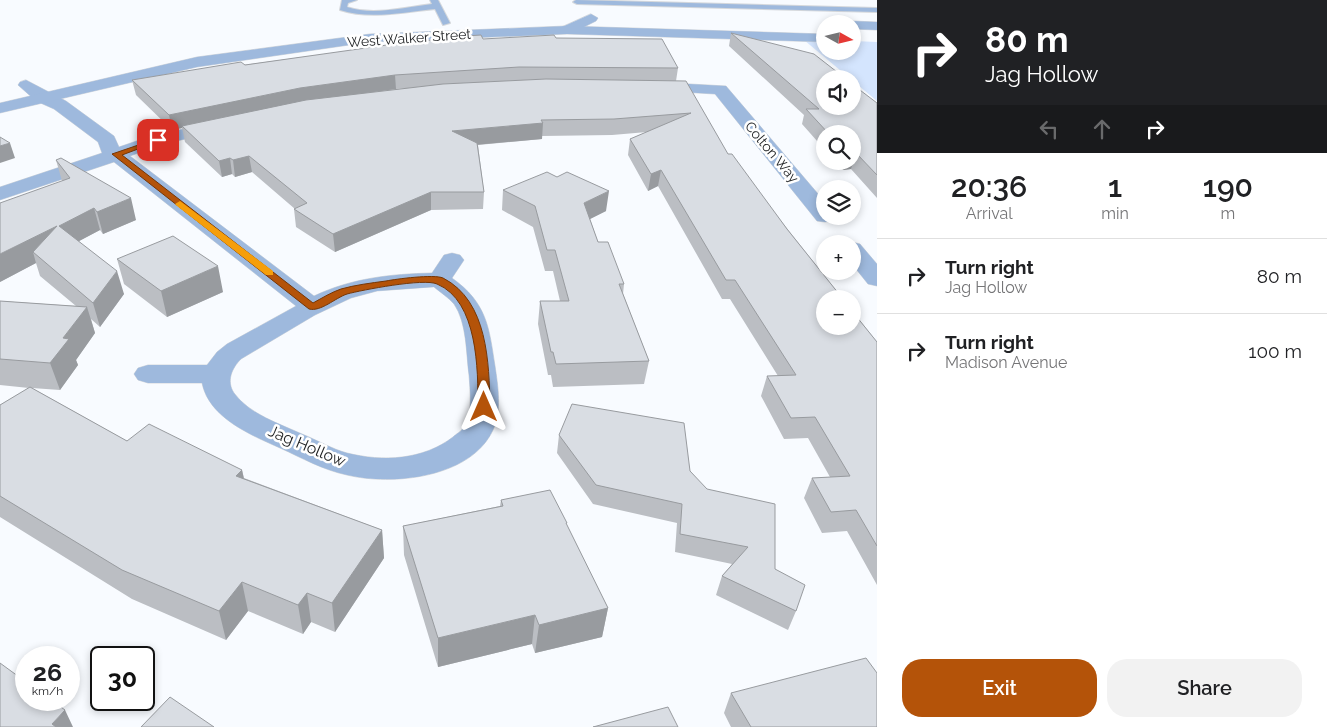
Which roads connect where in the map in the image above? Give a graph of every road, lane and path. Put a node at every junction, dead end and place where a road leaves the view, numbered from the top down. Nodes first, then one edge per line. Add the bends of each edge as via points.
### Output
1 (353, 0) edge
2 (577, 1) edge
3 (436, 3) edge
4 (877, 10) edge
5 (591, 18) junction
6 (446, 23) junction
7 (816, 25) edge
8 (861, 26) edge
9 (877, 26) edge
10 (568, 30) junction
11 (816, 38) edge
12 (861, 39) edge
13 (877, 40) edge
14 (229, 43) dead end
15 (635, 87) edge
16 (44, 88) junction
17 (9, 89) dead end
18 (0, 108) edge
19 (54, 122) dead end
20 (237, 122) edge
21 (84, 146) dead end
22 (113, 152) junction
23 (0, 194) edge
24 (816, 205) edge
25 (832, 225) edge
26 (841, 235) edge
27 (861, 260) edge
28 (877, 279) edge
29 (313, 307) junction
30 (148, 374) dead end
31 (216, 374) junction

1 - 3 lane via 345,1 343,8 364,13
2 - 4 lane
2 - 5 lane
3 - 6 lane
5 - 6 street, West Walker Street
5 - 7 street, West Walker Street
5 - 10 street
6 - 14 street, West Walker Street via 342,29
8 - 9 street
10 - 11 street, West Walker Street
10 - 16 street, West Walker Street via 370,38 197,62
12 - 13 street
15 - 24 street, Colton Way via 720,89
16 - 17 street via 26,84
16 - 18 street, West Walker Street
16 - 19 street via 39,110
16 - 22 street via 60,105 108,140
20 - 22 street
21 - 22 street
22 - 23 street
22 - 29 street
25 - 26 street, Colton Way
27 - 28 street
29 - 31 street, Jag Hollow via 246,344 226,358
29 - 31 street, Jag Hollow via 343,292 446,270 471,313 480,357 484,407 478,431 458,451 425,465 386,469 345,464 277,435 228,406 216,390
30 - 31 street

